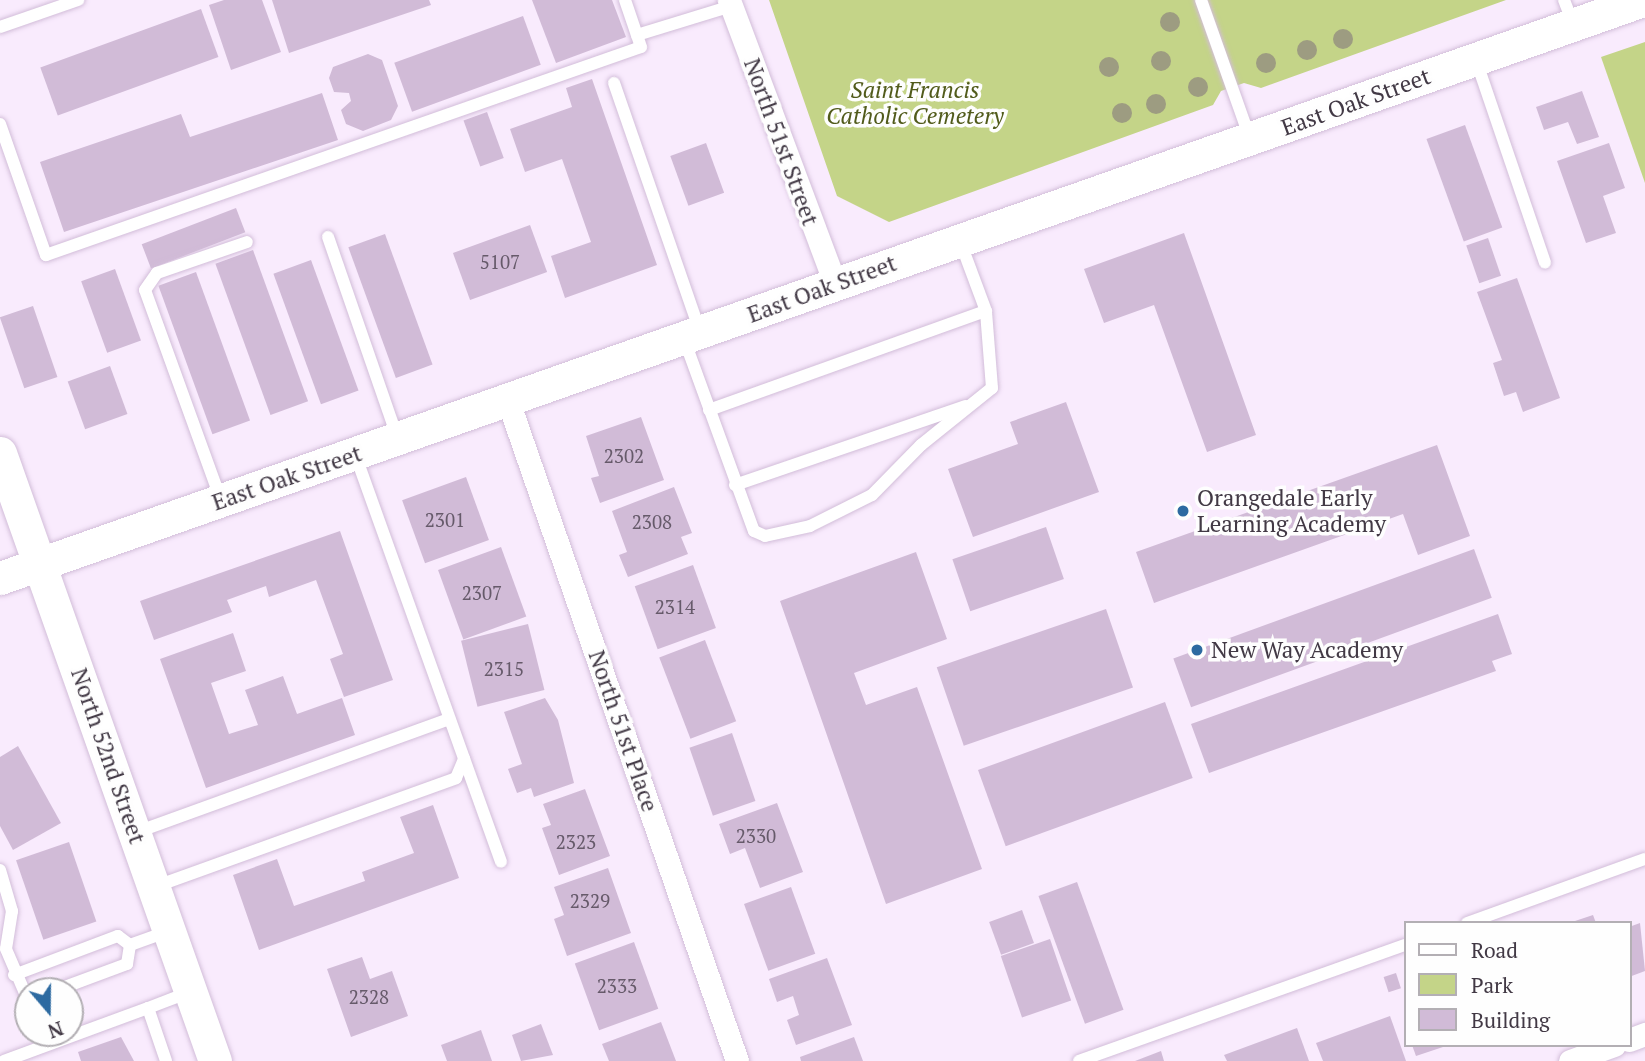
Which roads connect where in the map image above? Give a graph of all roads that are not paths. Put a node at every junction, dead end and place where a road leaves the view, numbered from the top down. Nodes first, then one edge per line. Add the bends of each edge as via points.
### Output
1 (78, 0) edge
2 (625, 0) edge
3 (1201, 0) edge
4 (1643, 0) edge
5 (730, 3) edge
6 (1569, 12) edge
7 (0, 27) edge
8 (637, 35) junction
9 (1475, 59) junction
10 (614, 83) dead end
11 (0, 124) edge
12 (1250, 139) junction
13 (5, 157) edge
14 (328, 237) dead end
15 (960, 240) junction
16 (247, 242) dead end
17 (1545, 263) dead end
18 (835, 284) junction
19 (986, 311) junction
20 (692, 336) junction
21 (508, 401) junction
22 (980, 401) junction
23 (709, 410) junction
24 (398, 439) junction
25 (0, 453) edge
26 (355, 453) junction
27 (735, 485) junction
28 (222, 501) junction
29 (39, 564) junction
30 (0, 578) edge
31 (449, 719) junction
32 (464, 759) junction
33 (134, 833) junction
34 (1645, 859) edge
35 (501, 862) dead end
36 (0, 870) edge
37 (153, 887) junction
38 (1473, 921) edge
39 (169, 931) junction
40 (130, 945) junction
41 (1404, 945) edge
42 (3, 950) edge
43 (14, 975) joint
44 (84, 980) edge
45 (191, 992) junction
46 (148, 1008) junction
47 (1608, 1047) edge
48 (4, 1061) edge
49 (166, 1061) edge
50 (215, 1061) edge
51 (737, 1061) edge
52 (1079, 1061) edge
53 (1570, 1061) edge

1 - 7 lane
2 - 8 lane
3 - 12 lane
4 - 6 street, East Oak Street
5 - 8 lane
5 - 18 street, North 51st Street
6 - 9 street, East Oak Street
8 - 13 lane via 641,47 46,255
9 - 12 street, East Oak Street
9 - 17 lane
10 - 20 lane
11 - 13 lane
12 - 15 street, East Oak Street
14 - 24 lane
15 - 18 street, East Oak Street
15 - 19 lane
16 - 28 lane via 157,273 145,290
18 - 20 street, East Oak Street
19 - 22 lane via 995,373 992,388
19 - 23 lane
20 - 21 street, East Oak Street
20 - 23 lane
21 - 24 street, East Oak Street
21 - 51 street, North 51st Place
22 - 27 lane
22 - 27 lane via 921,445 872,495 810,526 765,536 754,531
23 - 27 lane
24 - 26 street, East Oak Street
25 - 29 street, North 52nd Street
26 - 28 street, East Oak Street
26 - 31 lane
28 - 29 street, East Oak Street
29 - 30 street, East Oak Street
29 - 33 street, North 52nd Street
31 - 32 lane
31 - 33 lane
32 - 35 lane
32 - 37 lane via 456,778
33 - 37 street, North 52nd Street
34 - 38 lane
36 - 42 lane via 12,911
37 - 39 street, North 52nd Street
39 - 40 lane
39 - 45 street, North 52nd Street
40 - 43 lane via 118,936
40 - 44 lane via 127,964
41 - 52 lane
42 - 43 lane
45 - 46 lane
45 - 50 street, North 52nd Street
46 - 48 lane
46 - 49 lane
47 - 53 street

